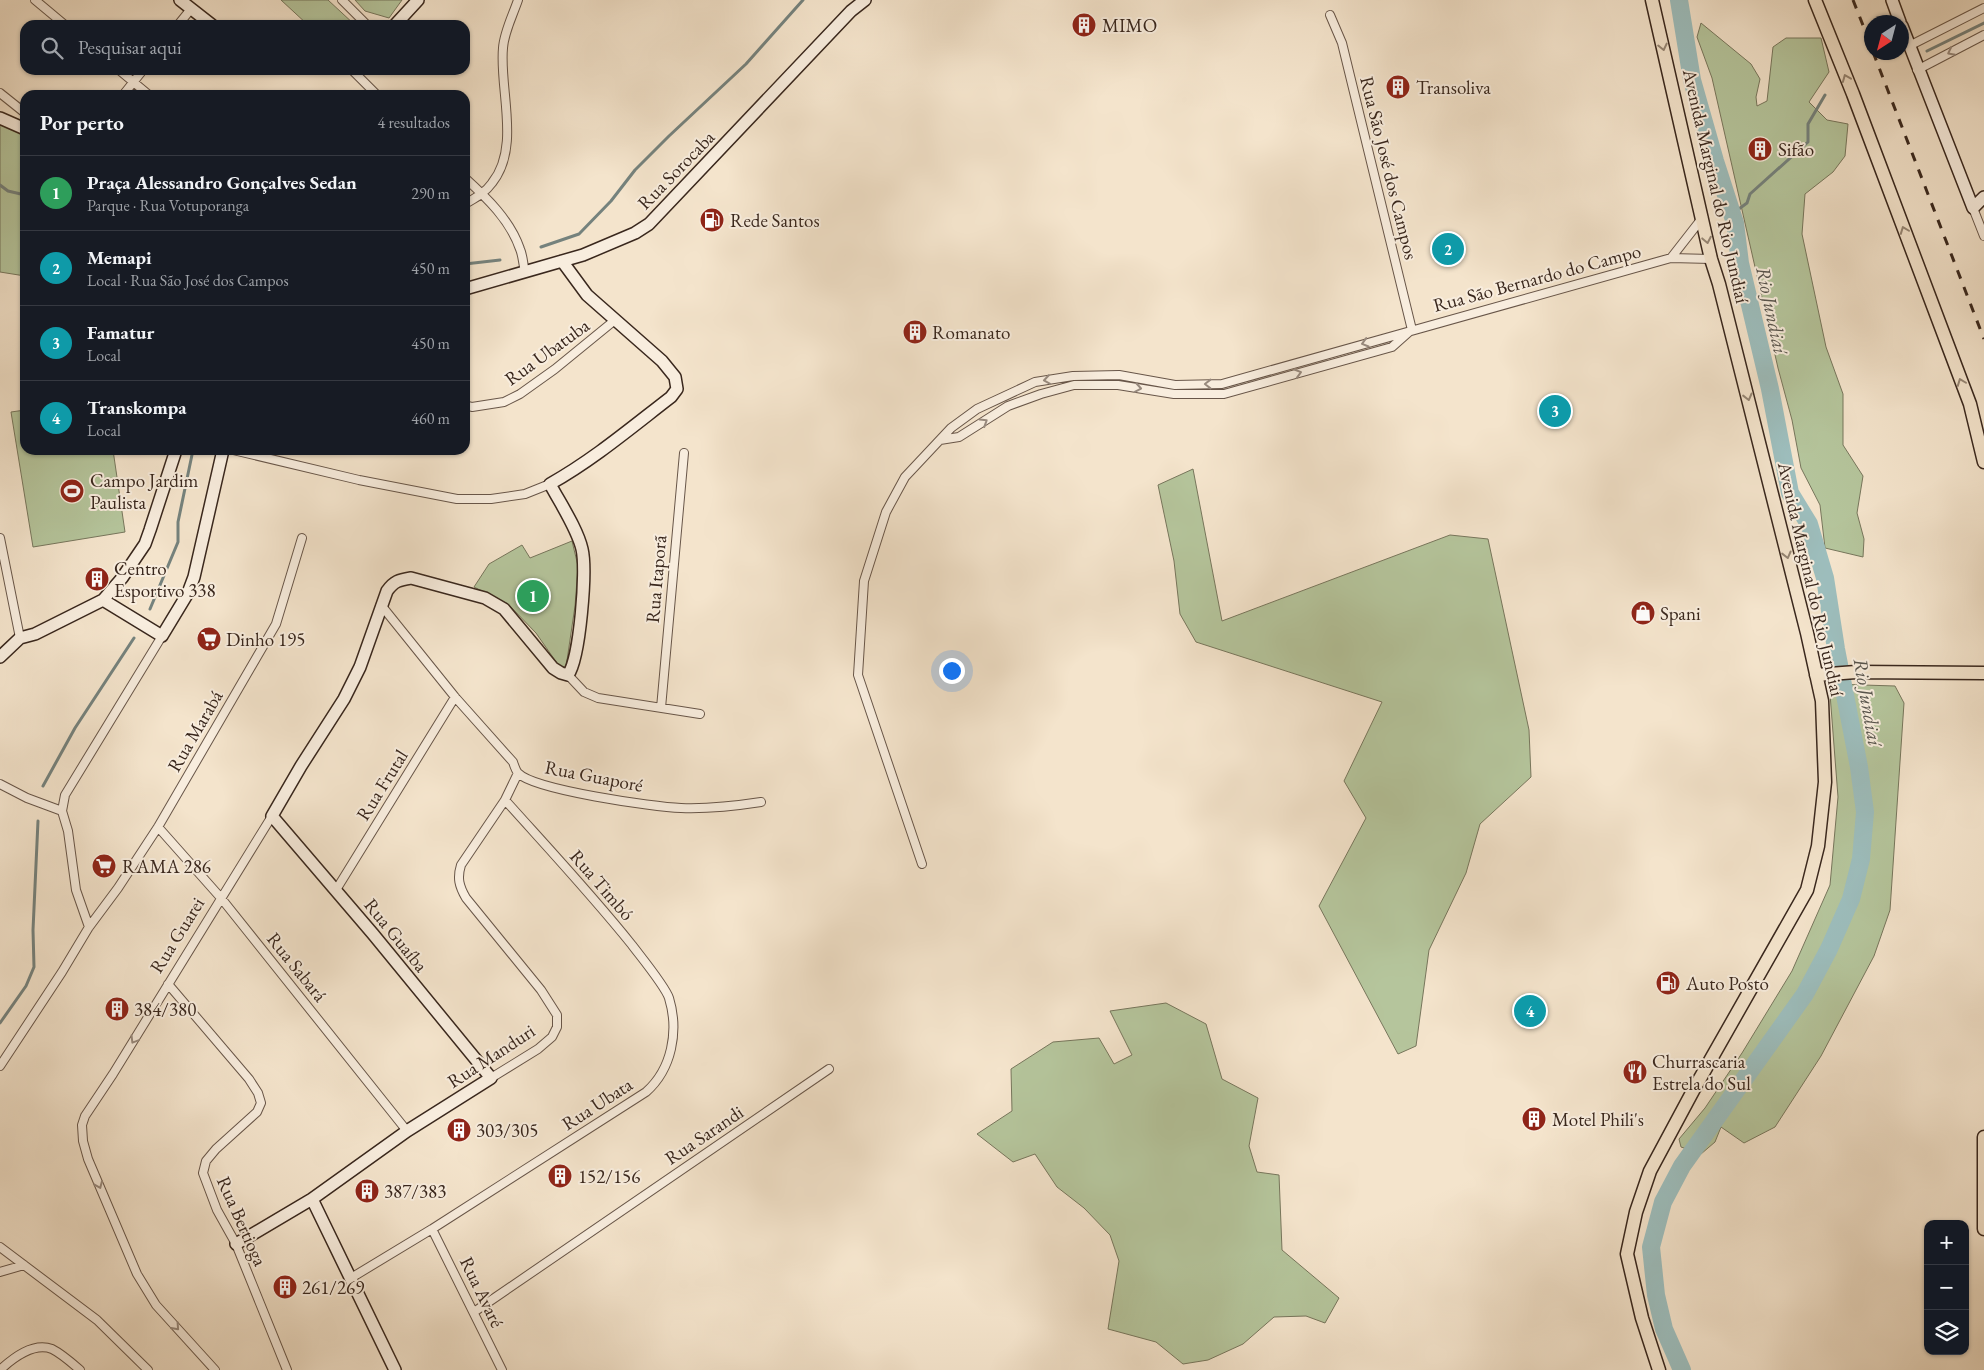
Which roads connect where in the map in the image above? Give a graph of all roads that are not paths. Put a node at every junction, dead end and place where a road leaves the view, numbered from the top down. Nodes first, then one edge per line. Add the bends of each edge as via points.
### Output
1 (35, 0) edge
2 (180, 0) edge
3 (342, 0) edge
4 (418, 0) edge
5 (518, 0) edge
6 (865, 0) edge
7 (1652, 0) edge
8 (1815, 0) edge
9 (1892, 0) edge
10 (1984, 8) edge
11 (190, 9) junction
12 (1330, 15) dead end
13 (1898, 15) edge
14 (59, 20) edge
15 (182, 20) edge
16 (205, 20) edge
17 (362, 20) edge
18 (400, 20) edge
19 (1984, 35) edge
20 (1910, 48) joint
21 (1917, 68) junction
22 (125, 75) edge
23 (139, 75) edge
24 (357, 75) edge
25 (134, 82) junction
26 (127, 90) edge
27 (143, 90) edge
28 (372, 90) edge
29 (0, 93) edge
30 (20, 109) edge
31 (0, 118) edge
32 (20, 127) edge
33 (470, 183) edge
34 (482, 194) junction
35 (1984, 197) edge
36 (470, 201) edge
37 (1973, 208) junction
38 (1703, 218) junction
39 (1984, 236) edge
40 (1671, 258) junction
41 (1711, 259) junction
42 (562, 262) junction
43 (525, 272) junction
44 (470, 288) edge
45 (615, 320) junction
46 (1412, 330) junction
47 (470, 406) edge
48 (940, 440) junction
49 (684, 453) dead end
50 (174, 455) edge
51 (222, 455) edge
52 (254, 455) edge
53 (1984, 462) edge
54 (550, 484) junction
55 (0, 538) edge
56 (302, 538) dead end
57 (103, 600) junction
58 (381, 605) junction
59 (162, 636) junction
60 (20, 638) junction
61 (0, 657) edge
62 (1984, 673) edge
63 (1821, 674) junction
64 (568, 675) junction
65 (455, 697) junction
66 (660, 708) junction
67 (700, 714) dead end
68 (518, 773) junction
69 (0, 784) edge
70 (505, 800) junction
71 (761, 802) dead end
72 (62, 811) junction
73 (272, 816) junction
74 (158, 827) junction
75 (922, 864) dead end
76 (336, 890) junction
77 (221, 898) junction
78 (89, 927) junction
79 (168, 984) junction
80 (668, 997) joint
81 (0, 1066) edge
82 (829, 1068) dead end
83 (491, 1078) junction
84 (407, 1131) junction
85 (1984, 1137) edge
86 (312, 1199) junction
87 (432, 1229) junction
88 (1984, 1229) edge
89 (236, 1244) junction
90 (0, 1247) edge
91 (24, 1265) junction
92 (0, 1272) edge
93 (351, 1278) junction
94 (474, 1312) junction
95 (0, 1370) edge
96 (80, 1370) edge
97 (148, 1370) edge
98 (215, 1370) edge
99 (287, 1370) edge
100 (395, 1370) edge
101 (502, 1370) edge
102 (1659, 1370) edge

1 - 14 street
2 - 11 street
3 - 17 street
4 - 18 street
5 - 34 street via 503,47 507,127 504,152 500,171
6 - 42 street, Rua Sorocaba via 649,224 611,244
7 -> 38 main road, Avenida Marginal do Rio Jundiaí
53 -> 8 main road via 1970,404
9 - 13 street
10 - 20 street
11 - 15 street
11 - 16 street
12 - 46 street, Rua São José dos Campos via 1342,43
19 -> 21 street
20 - 21 street
21 - 37 street
22 - 25 street
23 - 25 street
24 - 28 street
25 - 26 street
25 - 27 street
29 - 30 street
31 - 32 street
33 - 34 street
34 - 36 street
34 - 43 street via 499,212 515,238
35 - 37 street
37 - 39 street
38 - 40 street, Rua São Bernardo do Campo
38 -> 41 main road, Avenida Marginal do Rio Jundiaí
40 - 41 street, Rua São Bernardo do Campo
40 - 46 street, Rua São Bernardo do Campo
41 -> 63 main road, Avenida Marginal do Rio Jundiaí
42 - 43 street, Rua Sorocaba
42 - 45 street via 587,295
43 - 44 street, Rua Sorocaba
45 - 47 street, Rua Ubatuba via 555,369 504,402
45 - 54 street via 662,361 674,377 677,389 671,397 573,471
48 -> 46 street, Rua São Bernardo do Campo via 959,437 1008,406 1074,385 1118,385 1174,394 1224,394 1392,347
46 -> 48 street, Rua São Bernardo do Campo via 1222,384 1175,385 1119,375 1073,376 1035,382 977,409
48 - 75 street, Rua São Bernardo do Campo via 905,476 886,512 864,581 858,675
49 - 66 street, Rua Itaporã
50 - 57 street via 145,544
51 - 59 street via 194,577
52 - 54 street via 457,499 492,500 525,494
54 - 64 street via 582,548 584,571 577,653
55 - 60 street
56 - 74 street, Rua Marabá via 276,624
57 - 59 street
57 - 60 street via 35,634
58 - 64 street, Rua Guarei via 392,584 411,578 485,598 504,609 553,668
58 - 65 street, Rua Guaporé
58 - 73 street, Rua Guarei via 360,667 344,699
59 - 72 street via 65,795
60 - 61 street
62 - 63 main road
63 - 102 main road, Avenida Marginal do Rio Jundiaí via 1825,782 1818,846 1808,890 1650,1171 1636,1212 1627,1254 1642,1318
64 - 66 street via 584,692 598,698
65 - 68 street, Rua Guaporé via 513,762
65 - 76 street, Rua Frutal
66 - 67 street
68 - 70 street, Rua Manduri
68 - 71 street, Rua Guaporé via 540,784 574,792 680,808
69 - 72 street
70 - 80 street, Rua Timbó via 612,920
70 - 83 street, Rua Manduri via 461,864 459,882 466,898 541,990 556,1015 557,1027 552,1037 538,1049
72 - 78 street via 76,890
73 - 76 street, Rua Guaíba
73 - 77 street, Rua Guarei
74 - 77 street, Rua Sabará
74 - 78 street, Rua Marabá
76 - 83 street, Rua Guaíba
77 - 79 street, Rua Guarei
77 - 84 street, Rua Sabará
78 - 81 street, Rua Marabá
79 - 89 street, Rua Bertioga via 250,1079 261,1103 257,1112 216,1149 206,1162 203,1173 217,1210
79 -> 98 street, Rua Guarei via 85,1116 83,1141 137,1274 156,1305
80 - 87 street, Rua Ubata via 672,1041 668,1060 655,1085
82 - 94 street, Rua Sarandi
83 - 84 street, Rua Manduri
84 - 86 street, Rua Manduri
85 - 88 main road
86 - 89 street, Rua Manduri
86 - 93 street
87 - 93 street, Rua Ubata
87 - 94 street, Rua Avaré
89 - 99 street, Rua Bertioga
90 - 91 street
91 - 92 street
91 - 97 street via 97,1320
93 - 100 street
94 - 101 street, Rua Avaré
95 - 96 street via 22,1353 43,1347 54,1350

